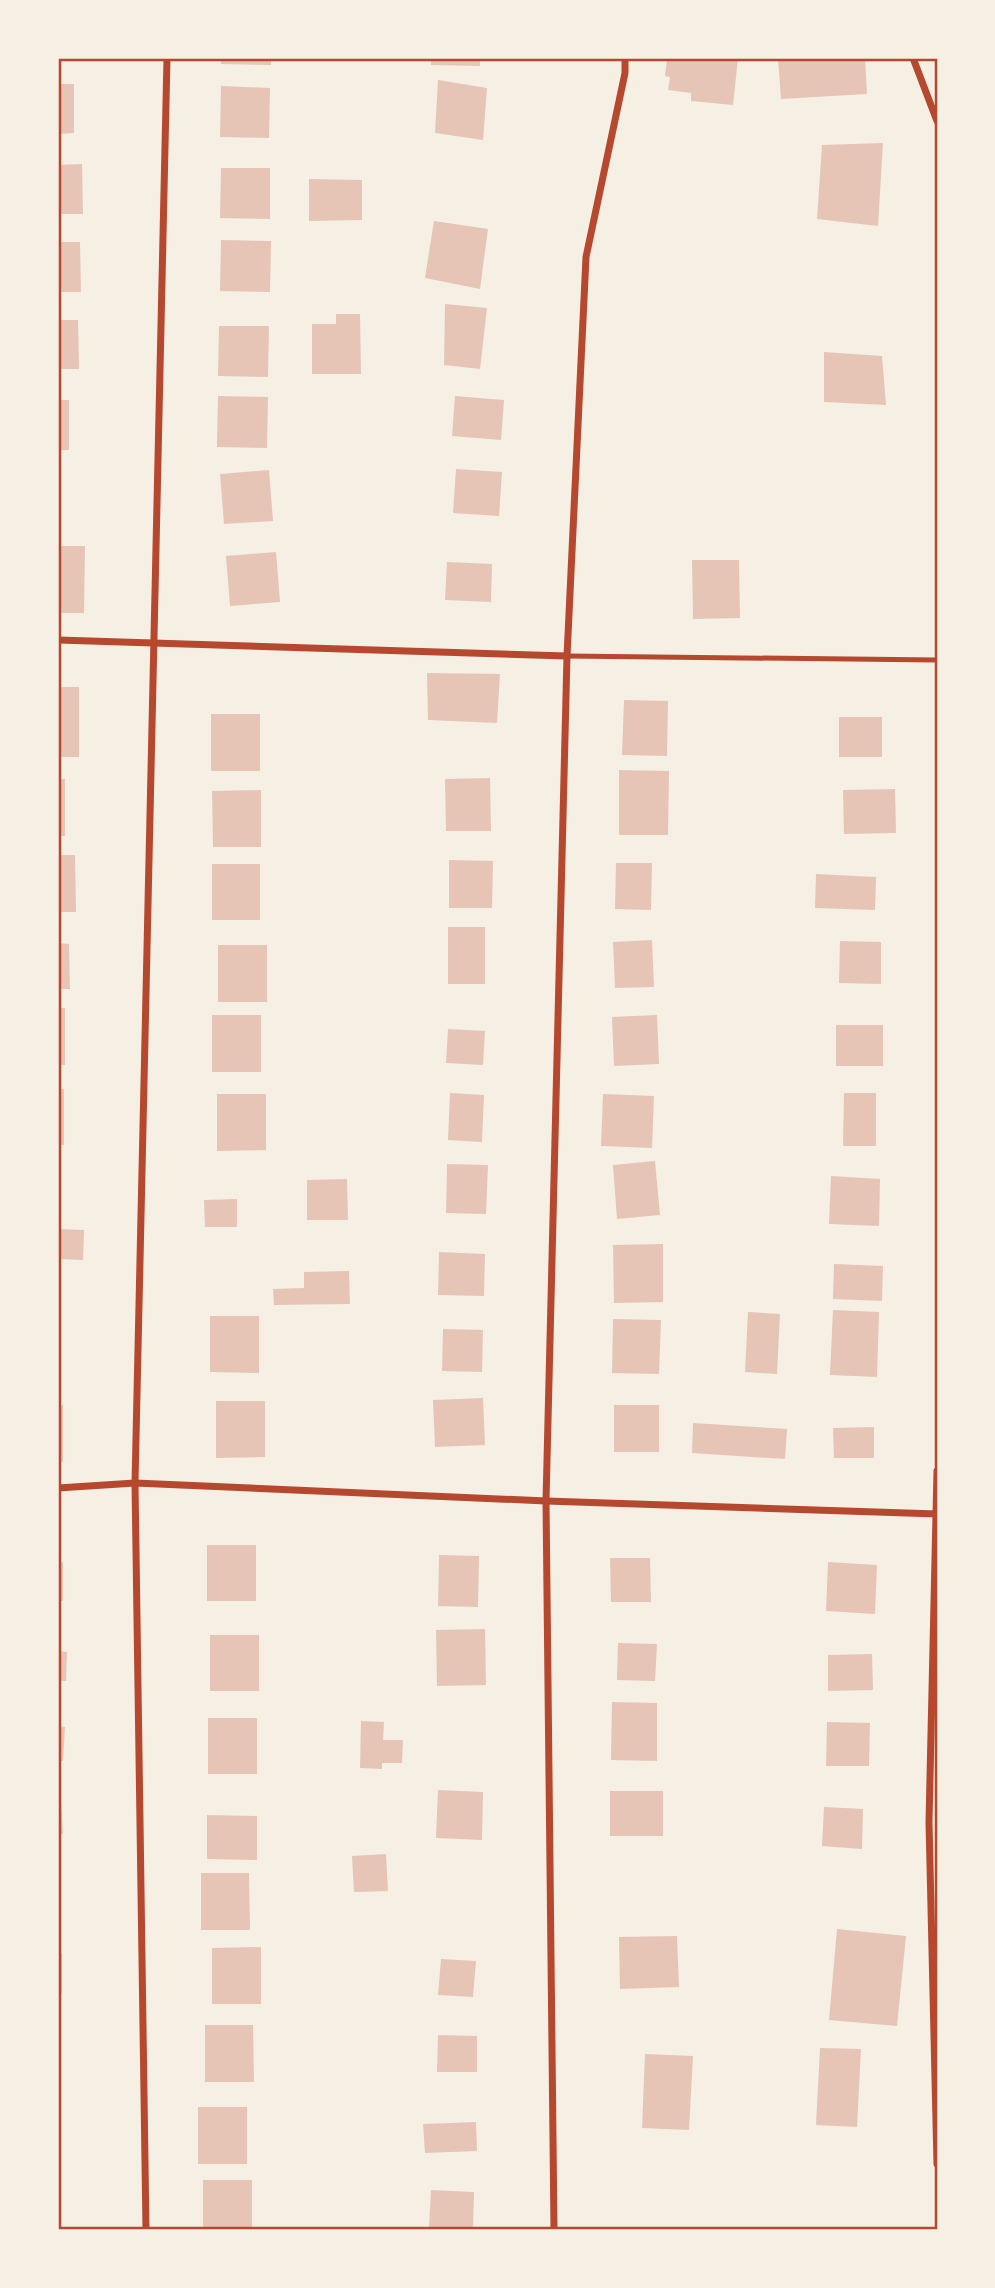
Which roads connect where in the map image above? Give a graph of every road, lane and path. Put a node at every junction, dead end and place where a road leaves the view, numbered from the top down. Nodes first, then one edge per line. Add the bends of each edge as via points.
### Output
1 (167, 58) edge
2 (625, 58) edge
3 (913, 58) edge
4 (937, 121) edge
5 (58, 640) edge
6 (152, 642) junction
7 (567, 656) junction
8 (937, 660) edge
9 (937, 1471) edge
10 (135, 1483) junction
11 (58, 1488) edge
12 (546, 1501) junction
13 (937, 1514) edge
14 (937, 2164) edge
15 (146, 2230) edge
16 (554, 2230) edge

1 - 6 street
2 - 7 street via 586,257
3 - 4 street
5 - 6 street
6 - 7 street
6 - 10 street
7 - 8 lane
7 - 12 street
9 - 13 street
10 - 11 street
10 - 12 street
10 - 15 street
12 - 13 street
12 - 16 street
13 - 14 street via 929,1822

